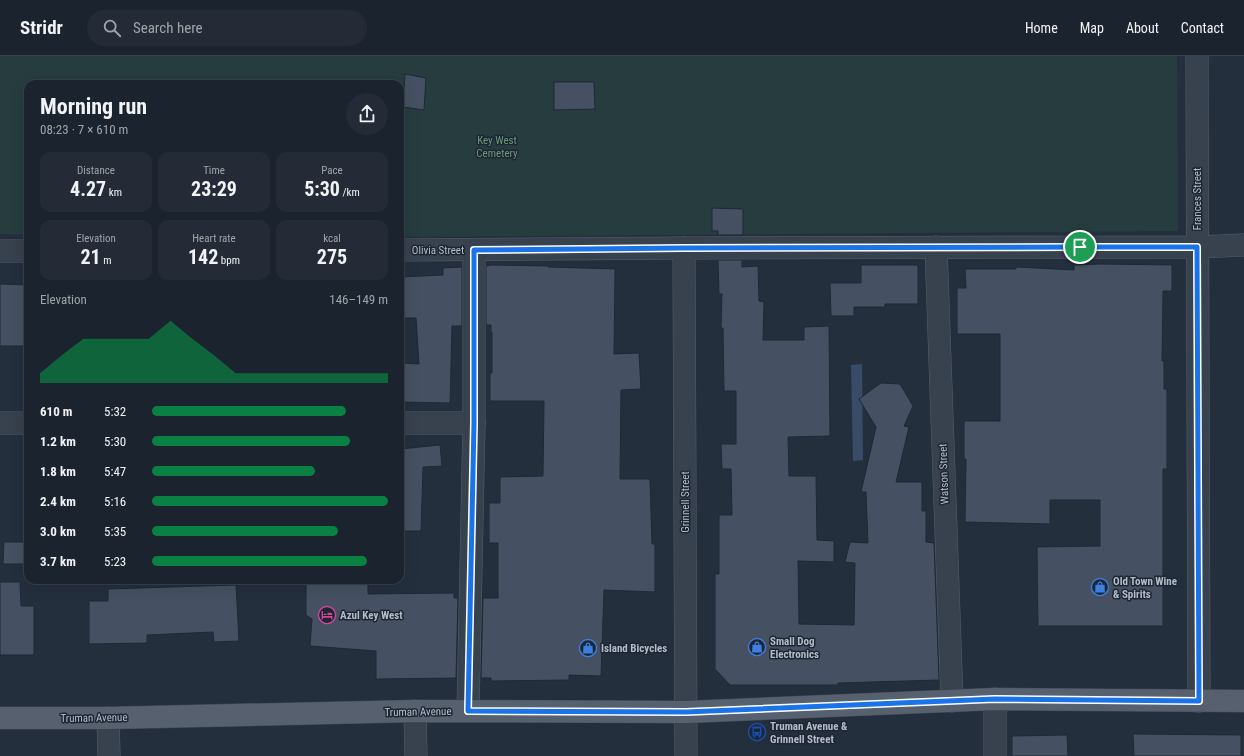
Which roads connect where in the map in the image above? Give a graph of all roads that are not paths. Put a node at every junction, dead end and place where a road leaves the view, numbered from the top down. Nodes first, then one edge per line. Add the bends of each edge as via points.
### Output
1 (1197, 56) edge
2 (1244, 245) edge
3 (936, 247) junction
4 (1197, 247) junction
5 (684, 248) junction
6 (24, 250) edge
7 (404, 250) edge
8 (474, 250) junction
9 (0, 251) edge
10 (0, 423) edge
11 (24, 423) edge
12 (404, 423) edge
13 (474, 423) junction
14 (995, 699) junction
15 (952, 701) junction
16 (1199, 701) junction
17 (1244, 701) edge
18 (416, 711) junction
19 (468, 711) junction
20 (686, 712) junction
21 (0, 718) edge
22 (108, 718) junction
23 (109, 756) edge
24 (416, 756) edge
25 (686, 756) edge
26 (995, 756) edge

1 - 4 street, Frances Street
2 - 4 street, Olivia Street
3 - 4 street, Olivia Street
3 - 5 street, Olivia Street
3 - 15 street, Watson Street
4 - 16 street, Frances Street
5 - 8 street, Olivia Street
5 - 20 street, Grinnell Street
6 - 9 street
7 - 8 street, Olivia Street
8 - 13 street
10 - 11 street
12 - 13 street
13 - 19 street
14 - 15 main road, Truman Avenue
14 - 16 main road, Truman Avenue
14 - 26 street
15 - 20 main road, Truman Avenue
16 - 17 main road, Truman Avenue
18 - 19 main road, Truman Avenue
18 - 22 main road, Truman Avenue
18 - 24 street
19 - 20 main road, Truman Avenue
20 - 25 street, Grinnell Street
21 - 22 main road, Truman Avenue
22 - 23 street

